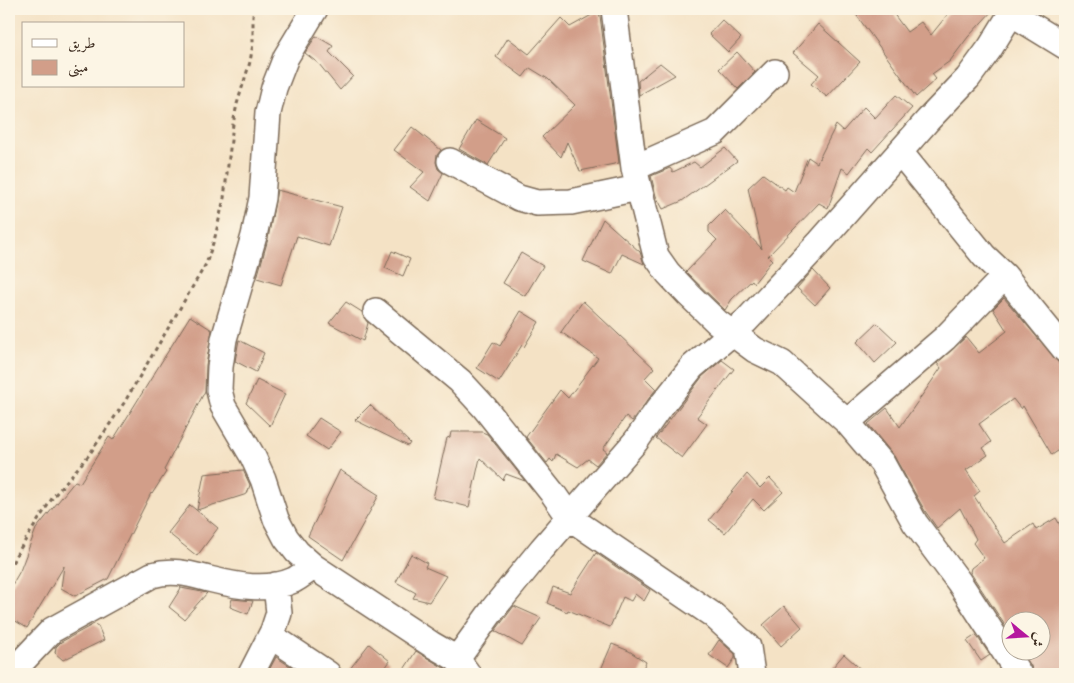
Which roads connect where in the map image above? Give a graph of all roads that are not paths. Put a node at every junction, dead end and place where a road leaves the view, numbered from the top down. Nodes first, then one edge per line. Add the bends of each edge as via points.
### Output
1 (315, 9) edge
2 (614, 9) edge
3 (1013, 11) edge
4 (1065, 46) edge
5 (775, 72) dead end
6 (900, 152) junction
7 (450, 161) dead end
8 (636, 178) junction
9 (1005, 276) junction
10 (376, 311) dead end
11 (732, 334) junction
12 (1065, 350) edge
13 (847, 422) junction
14 (570, 518) junction
15 (314, 568) junction
16 (276, 585) junction
17 (271, 636) junction
18 (463, 667) edge
19 (1010, 670) edge
20 (13, 671) edge
21 (251, 674) edge
22 (328, 674) edge
23 (752, 674) edge

1 - 15 street via 286,56 274,88 268,113 262,198 224,339 219,390 223,406 260,472 276,520 292,545
2 - 8 street
3 - 4 street
3 - 6 street via 968,78
5 - 8 street via 715,132
6 - 9 street via 984,256
6 - 11 street via 782,284
7 - 8 street via 519,198 537,203 571,202
8 - 11 street via 656,256 689,295
9 - 12 street
9 - 13 street via 945,338
10 - 14 street via 460,381
11 - 13 street via 782,363
11 - 14 street via 692,367 636,441
13 - 19 street via 882,463 915,523 959,582
14 - 18 street via 494,608
14 - 23 street via 713,615 748,647
15 - 16 street
15 - 18 street
16 - 17 street via 279,613
16 - 20 street via 243,586 180,572 152,575 52,630
17 - 21 street
17 - 22 street

